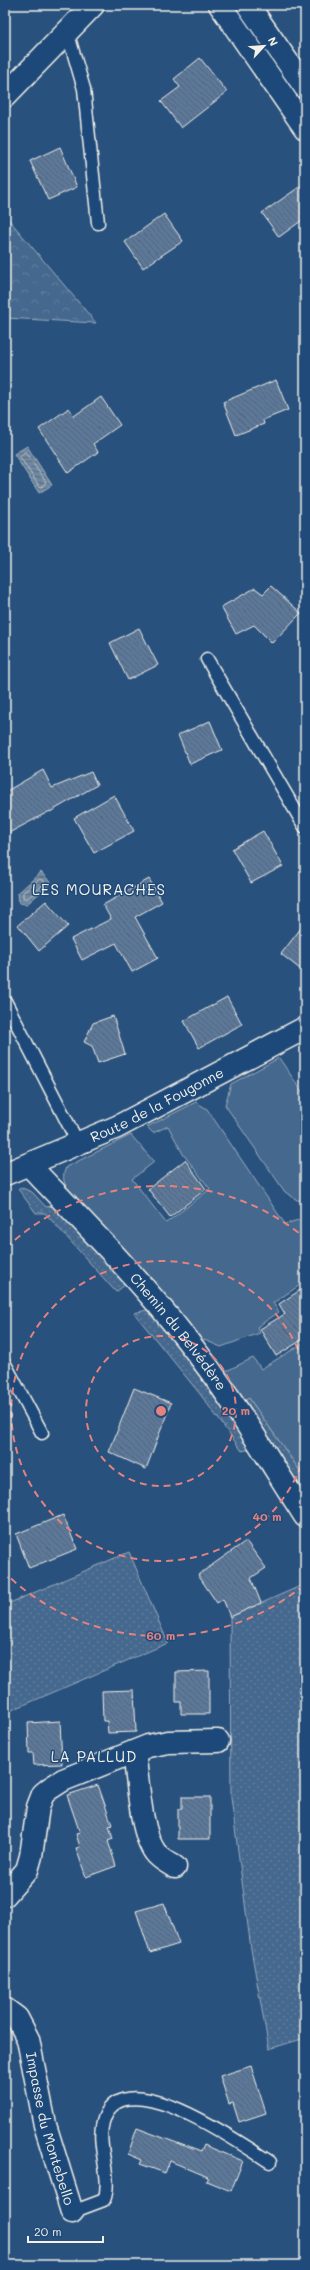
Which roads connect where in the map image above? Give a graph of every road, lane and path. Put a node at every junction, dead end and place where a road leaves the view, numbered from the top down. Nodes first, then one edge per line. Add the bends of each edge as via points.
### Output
1 (92, 5) edge
2 (220, 5) edge
3 (248, 5) edge
4 (67, 31) junction
5 (305, 87) edge
6 (5, 96) edge
7 (305, 128) edge
8 (98, 223) dead end
9 (207, 659) dead end
10 (305, 827) edge
11 (5, 1001) edge
12 (305, 1028) edge
13 (79, 1145) junction
14 (29, 1165) junction
15 (5, 1174) edge
16 (5, 1364) edge
17 (42, 1433) dead end
18 (302, 1511) edge
19 (218, 1740) dead end
20 (134, 1752) junction
21 (175, 1867) dead end
22 (5, 1895) edge
23 (5, 2009) edge
24 (270, 2162) dead end
25 (72, 2212) joint

1 - 4 street
2 - 7 street
3 - 5 street
4 - 6 street
4 - 8 lane via 84,89
9 - 10 lane
11 - 13 lane
12 - 13 street, Route de la Fougonne
13 - 14 street, Route de la Fougonne
14 - 15 street, Route de la Fougonne
14 - 18 street, Chemin du Belvédère via 111,1251 187,1340 237,1410
16 - 17 lane
19 - 20 street via 168,1742
20 - 21 street via 148,1838 161,1859
20 - 22 street via 63,1780 43,1794 38,1807 27,1870
23 - 25 street, Impasse du Montebello via 17,2018 28,2039 45,2125
24 - 25 lane, Impasse du Montebello via 186,2112 141,2097 124,2098 109,2109 103,2121 102,2144 107,2191 104,2200

